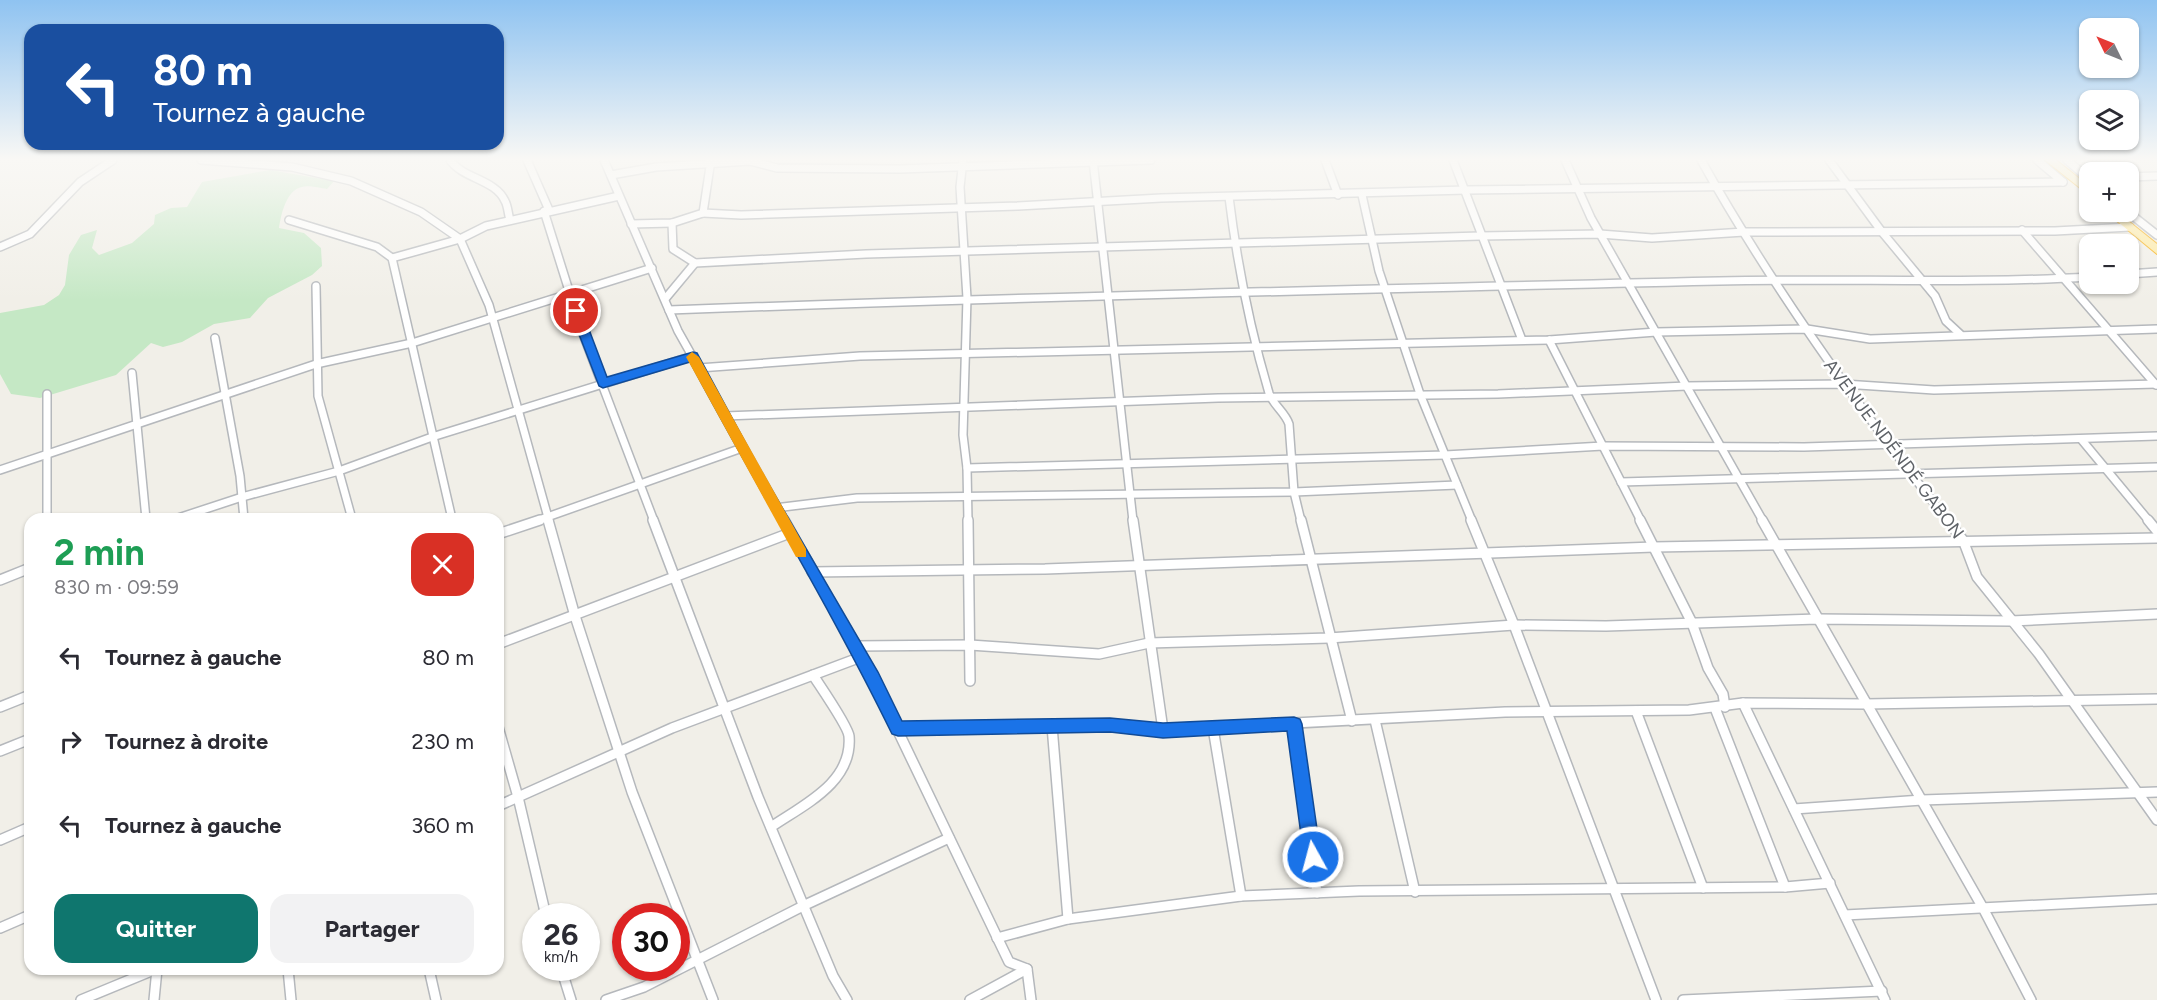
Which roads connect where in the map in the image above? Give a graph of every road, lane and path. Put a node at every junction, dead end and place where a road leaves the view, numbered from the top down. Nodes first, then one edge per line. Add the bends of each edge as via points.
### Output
1 (56, 207) edge
2 (409, 207) edge
3 (505, 207) edge
4 (545, 207) edge
5 (563, 207) edge
6 (624, 207) edge
7 (704, 207) edge
8 (993, 207) edge
9 (1099, 207) edge
10 (1229, 207) edge
11 (1364, 207) edge
12 (1471, 207) edge
13 (1586, 207) edge
14 (1729, 207) edge
15 (1863, 207) edge
16 (963, 208) junction
17 (546, 210) junction
18 (703, 213) junction
19 (289, 220) dead end
20 (510, 220) junction
21 (2139, 220) edge
22 (2124, 222) edge
23 (672, 223) junction
24 (632, 224) junction
25 (2145, 225) junction
26 (2157, 225) edge
27 (2130, 227) junction
28 (2022, 230) junction
29 (1744, 232) junction
30 (1882, 232) junction
31 (1600, 234) junction
32 (2157, 235) edge
33 (1480, 236) junction
34 (460, 239) junction
35 (1371, 239) junction
36 (1234, 243) junction
37 (0, 247) edge
38 (1103, 248) junction
39 (2157, 250) edge
40 (964, 252) junction
41 (392, 258) junction
42 (694, 263) junction
43 (652, 268) junction
44 (2157, 272) edge
45 (2139, 273) edge
46 (2079, 278) edge
47 (2063, 279) junction
48 (1775, 280) junction
49 (1922, 280) junction
50 (1628, 283) junction
51 (316, 286) dead end
52 (1386, 288) junction
53 (1500, 288) junction
54 (1245, 292) junction
55 (571, 293) junction
56 (1108, 296) junction
57 (967, 298) junction
58 (665, 299) junction
59 (669, 310) junction
60 (493, 318) junction
61 (1807, 329) junction
62 (2157, 329) edge
63 (2110, 331) junction
64 (1656, 333) junction
65 (1960, 334) junction
66 (214, 338) dead end
67 (1522, 340) junction
68 (1549, 340) junction
69 (1403, 342) junction
70 (412, 343) junction
71 (1257, 345) junction
72 (1113, 350) junction
73 (965, 354) junction
74 (693, 356) junction
75 (316, 364) junction
76 (699, 368) junction
77 (132, 373) dead end
78 (603, 383) junction
79 (1844, 384) junction
80 (2156, 385) edge
81 (1687, 387) junction
82 (1575, 390) junction
83 (47, 394) dead end
84 (226, 394) junction
85 (1420, 394) junction
86 (1270, 397) junction
87 (1119, 401) junction
88 (963, 406) junction
89 (519, 409) junction
90 (725, 416) junction
91 (137, 426) junction
92 (2157, 436) edge
93 (432, 437) junction
94 (2081, 439) junction
95 (1887, 444) junction
96 (1603, 446) junction
97 (742, 448) junction
98 (1722, 448) junction
99 (46, 454) junction
100 (1445, 455) junction
101 (1290, 458) junction
102 (1126, 464) junction
103 (2157, 467) edge
104 (967, 468) junction
105 (2106, 468) junction
106 (0, 470) edge
107 (339, 471) junction
108 (1910, 473) junction
109 (1739, 477) junction
110 (1621, 482) junction
111 (1458, 485) junction
112 (640, 486) junction
113 (1294, 492) junction
114 (1129, 494) junction
115 (242, 497) junction
116 (967, 497) junction
117 (776, 508) junction
118 (47, 513) edge
119 (145, 513) edge
120 (193, 513) edge
121 (243, 513) edge
122 (350, 513) edge
123 (451, 513) edge
124 (550, 517) junction
125 (2157, 531) edge
126 (504, 532) edge
127 (790, 534) junction
128 (2157, 538) edge
129 (1963, 540) junction
130 (1777, 544) junction
131 (1654, 547) junction
132 (1484, 552) junction
133 (1311, 557) junction
134 (1138, 563) junction
135 (24, 570) edge
136 (969, 570) junction
137 (812, 572) junction
138 (675, 577) junction
139 (0, 580) edge
140 (2157, 615) edge
141 (575, 616) junction
142 (1818, 619) junction
143 (2012, 621) junction
144 (1692, 623) junction
145 (1514, 625) junction
146 (1329, 638) junction
147 (504, 642) edge
148 (1149, 643) junction
149 (970, 645) junction
150 (855, 646) junction
151 (861, 657) junction
152 (813, 675) junction
153 (970, 681) dead end
154 (24, 697) edge
155 (2157, 699) edge
156 (2073, 701) junction
157 (1743, 703) junction
158 (1866, 704) junction
159 (0, 707) edge
160 (726, 708) junction
161 (1720, 708) junction
162 (1546, 711) junction
163 (1636, 711) junction
164 (1375, 720) junction
165 (1352, 721) junction
166 (1294, 724) junction
167 (1052, 726) junction
168 (1213, 728) junction
169 (898, 729) junction
170 (1163, 730) junction
171 (24, 741) edge
172 (504, 748) edge
173 (0, 751) edge
174 (620, 753) junction
175 (2157, 792) edge
176 (2138, 793) junction
177 (518, 797) junction
178 (1922, 800) junction
179 (504, 803) edge
180 (1794, 809) junction
181 (2157, 820) edge
182 (771, 827) junction
183 (24, 830) edge
184 (949, 838) junction
185 (0, 840) edge
186 (1830, 883) junction
187 (1785, 886) junction
188 (1613, 888) junction
189 (1703, 888) junction
190 (1415, 892) junction
191 (1317, 893) junction
192 (1241, 896) junction
193 (2157, 899) edge
194 (543, 903) edge
195 (805, 905) junction
196 (1983, 908) junction
197 (1845, 915) junction
198 (24, 918) edge
199 (1068, 919) junction
200 (0, 928) edge
201 (997, 938) junction
202 (699, 959) junction
203 (1027, 969) junction
204 (142, 975) edge
205 (156, 975) edge
206 (289, 975) edge
207 (430, 975) edge
208 (565, 981) edge
209 (1884, 996) edge
210 (81, 1000) edge
211 (154, 1000) edge
212 (291, 1000) edge
213 (436, 1000) edge
214 (571, 1000) edge
215 (606, 1000) edge
216 (713, 1000) edge
217 (847, 1000) edge
218 (970, 1000) edge
219 (1031, 1000) edge
220 (1656, 1000) edge
221 (1683, 1000) edge
222 (2031, 1000) edge

1 - 37 street via 30,234
2 - 34 street
3 - 20 street
4 - 17 street
5 - 17 street
6 - 24 street
7 - 18 street
8 - 16 street
9 - 38 street
10 - 36 street
11 - 35 street
12 - 33 street
13 - 31 street
14 - 29 street, AVENUE NDÉNDÉ GABON
15 - 30 street
16 - 18 street
16 - 40 street
17 - 20 street
17 - 55 street
18 - 23 street
19 - 41 street via 376,246
20 - 34 street
21 - 25 street
22 - 27 highway
23 - 24 street
23 - 42 street via 672,250
24 - 43 street
25 - 26 street
25 - 32 street
27 - 28 street
27 - 39 highway
28 - 30 street
28 - 47 street
29 - 30 street
29 - 31 street via 1652,238
29 - 48 street, AVENUE NDÉNDÉ GABON
30 - 49 street
31 - 33 street
31 - 50 street
33 - 35 street
33 - 53 street
34 - 41 street
34 - 60 street
35 - 36 street
35 - 52 street
36 - 38 street
36 - 54 street
38 - 40 street
38 - 56 street
40 - 42 street
40 - 57 street
41 - 70 street
42 - 58 street
43 - 55 street
43 - 58 street
44 - 45 street
46 - 47 street
47 - 49 street
47 - 63 street
48 - 49 street
48 - 50 street
48 - 61 street, AVENUE NDÉNDÉ GABON
49 - 65 street via 1935,296 1946,321
50 - 53 street
50 - 64 street
51 - 75 street
52 - 53 street
52 - 54 street
52 - 69 street
53 - 67 street
54 - 56 street
54 - 71 street
55 - 60 street
55 - 78 street
56 - 57 street
56 - 72 street
57 - 59 street
57 - 73 street
58 - 59 street
59 - 74 street
60 - 70 street
60 - 89 street
61 - 64 street
61 - 65 street via 1870,339
61 - 79 street, AVENUE NDÉNDÉ GABON
62 - 63 street
63 - 65 street
63 - 80 street
64 - 68 street
64 - 81 street
66 - 84 street
67 - 68 street
67 - 69 street
68 - 82 street
69 - 71 street
69 - 85 street
70 - 75 street
70 - 93 street
71 - 72 street
71 - 86 street
72 - 73 street
72 - 87 street
73 - 76 street via 849,356
73 - 88 street
74 - 76 street
74 - 78 street
75 - 84 street
75 - 107 street via 318,396
76 - 90 street
77 - 91 street
78 - 89 street
78 - 112 street
79 - 80 street via 1934,390
79 - 81 street
79 - 95 street, AVENUE NDÉNDÉ GABON
81 - 82 street
81 - 98 street
82 - 85 street
82 - 96 street
83 - 99 street
84 - 91 street
84 - 115 street
85 - 86 street
85 - 100 street
86 - 87 street
86 - 101 street via 1286,415 1291,436
87 - 88 street
87 - 102 street
88 - 90 street
88 - 104 street
89 - 93 street
89 - 124 street
90 - 97 street
91 - 99 street
91 - 119 street
92 - 94 street
93 - 107 street
93 - 123 street
94 - 95 street
94 - 105 street
95 - 98 street
95 - 108 street, AVENUE NDÉNDÉ GABON
96 - 98 street
96 - 100 street
96 - 110 street
97 - 112 street
97 - 117 street
98 - 109 street
99 - 106 street
99 - 118 street
100 - 101 street
100 - 111 street
101 - 102 street
101 - 113 street
102 - 104 street
102 - 114 street
103 - 105 street
104 - 116 street
105 - 108 street
105 - 125 street
107 - 115 street
107 - 122 street
108 - 109 street
108 - 129 street, AVENUE NDÉNDÉ GABON
109 - 110 street
109 - 130 street
110 - 131 street
111 - 113 street
111 - 132 street
112 - 124 street
112 - 138 street
113 - 114 street
113 - 133 street
114 - 116 street
114 - 134 street
115 - 120 street
115 - 121 street
116 - 117 street via 857,498
116 - 136 street
117 - 127 street
124 - 126 street
124 - 141 street
127 - 137 street
127 - 138 street
128 - 129 street
129 - 130 street
129 - 143 street, AVENUE NDÉNDÉ GABON via 1977,577
130 - 131 street
130 - 142 street
131 - 132 street
131 - 144 street
132 - 133 street
132 - 145 street
133 - 134 street
133 - 146 street
134 - 136 street
134 - 148 street
135 - 139 street
136 - 137 street
136 - 149 street
137 - 150 street
138 - 141 street
138 - 160 street
140 - 143 street
141 - 147 street
141 - 174 street
142 - 143 street
142 - 144 street
142 - 158 street
143 - 156 street, AVENUE NDÉNDÉ GABON
144 - 145 street
144 - 161 street via 1708,668 1723,694
145 - 146 street
145 - 162 street
146 - 148 street
146 - 165 street
148 - 149 street via 1099,654
148 - 170 street
149 - 150 street
149 - 153 street
150 - 151 street
151 - 152 street
151 - 169 street
152 - 160 street
152 - 182 street via 849,734 841,774
154 - 159 street
155 - 156 street
156 - 158 street
156 - 176 street, AVENUE NDÉNDÉ GABON
157 - 158 street
157 - 161 street
157 - 180 street
158 - 178 street
160 - 174 street
160 - 182 street
161 - 163 street
161 - 187 street
162 - 163 street
162 - 164 street
162 - 188 street
163 - 189 street
164 - 165 street
164 - 190 street
165 - 166 street
166 - 168 street
166 - 191 street
167 - 169 street
167 - 170 street via 1110,725
167 - 199 street
168 - 170 street
168 - 192 street
169 - 184 street
171 - 173 street
172 - 177 street
174 - 177 street
174 - 202 street
175 - 176 street
176 - 178 street
176 - 181 street, AVENUE NDÉNDÉ GABON
177 - 179 street
177 - 194 street
178 - 180 street
178 - 196 street
180 - 186 street
182 - 195 street
183 - 185 street
184 - 195 street
184 - 201 street
186 - 187 street
186 - 197 street
187 - 189 street
188 - 189 street
188 - 190 street
188 - 220 street
190 - 191 street
191 - 192 street
192 - 199 street
193 - 196 street
195 - 202 street
195 - 217 street via 833,976
196 - 197 street
196 - 222 street
197 - 209 street
198 - 200 street
199 - 201 street
201 - 203 street via 1009,962
202 - 215 street via 644,987
202 - 216 street
203 - 218 street
203 - 219 street
204 - 210 street
205 - 211 street
206 - 212 street
207 - 213 street
208 - 214 street
209 - 221 street

